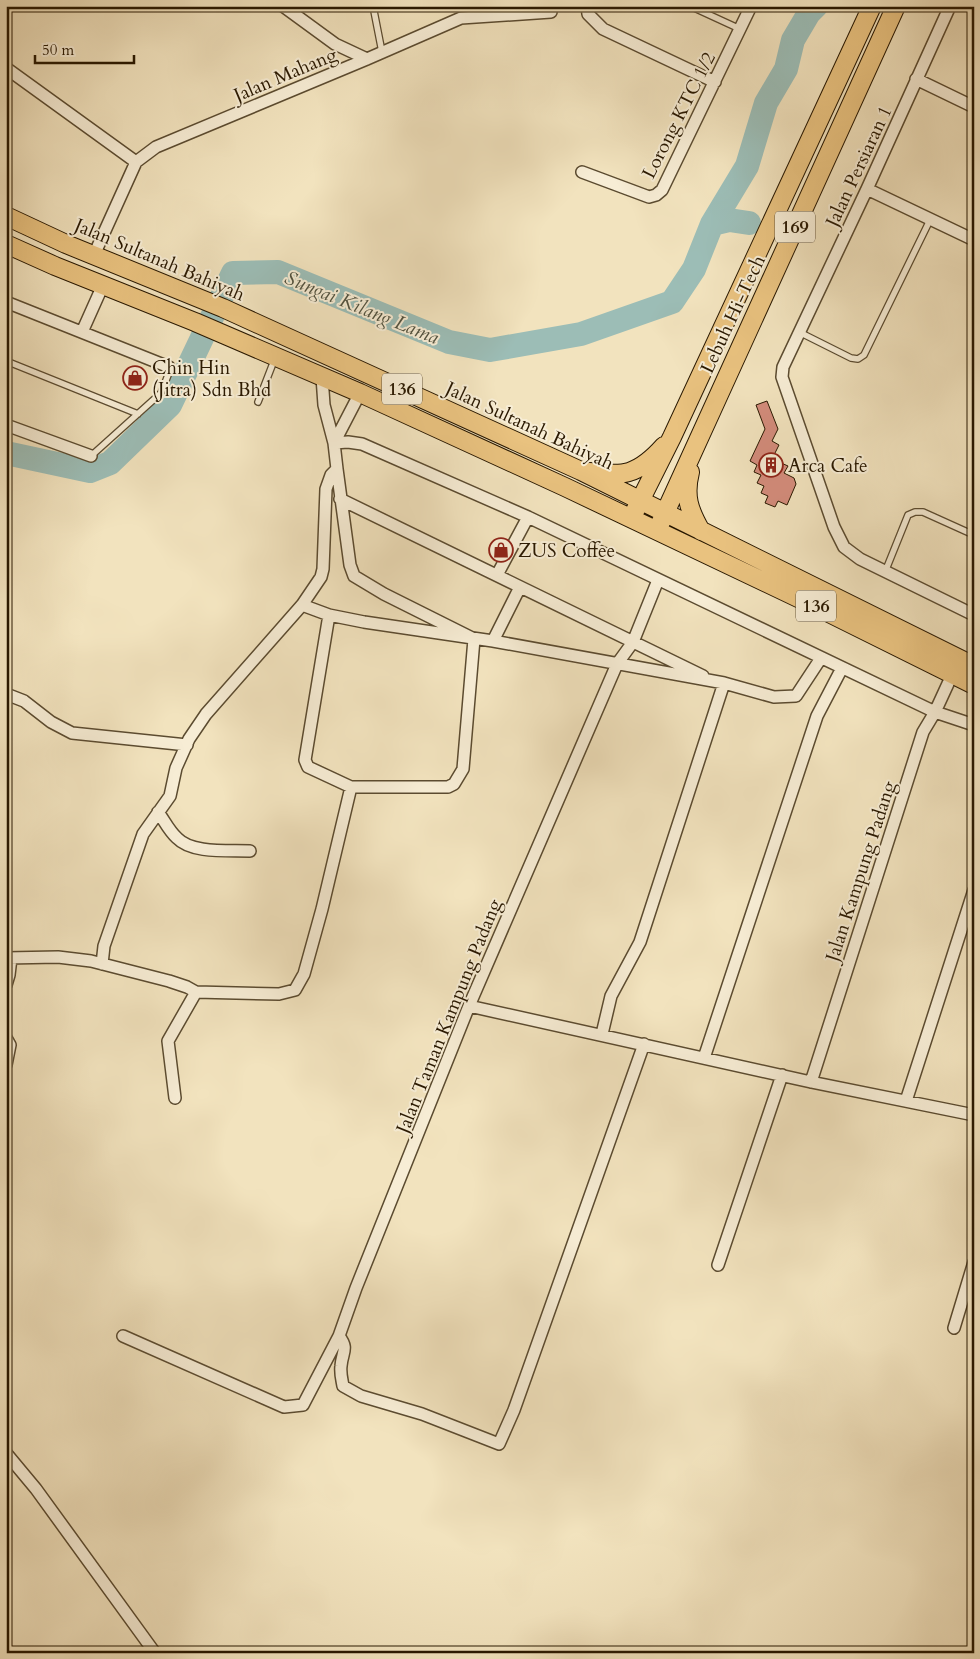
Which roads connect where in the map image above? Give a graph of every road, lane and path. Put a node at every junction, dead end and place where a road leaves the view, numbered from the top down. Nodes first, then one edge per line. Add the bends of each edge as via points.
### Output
1 (283, 6) edge
2 (373, 6) edge
3 (690, 6) edge
4 (751, 6) edge
5 (872, 6) edge
6 (896, 6) edge
7 (950, 6) edge
8 (588, 10) edge
9 (551, 12) dead end
10 (740, 29) junction
11 (382, 52) junction
12 (367, 59) junction
13 (6, 68) edge
14 (916, 79) junction
15 (715, 82) junction
16 (974, 107) edge
17 (136, 162) junction
18 (582, 172) dead end
19 (867, 190) junction
20 (6, 216) edge
21 (930, 220) junction
22 (974, 240) edge
23 (6, 244) edge
24 (94, 255) junction
25 (103, 285) junction
26 (6, 302) edge
27 (82, 332) junction
28 (799, 332) junction
29 (275, 357) junction
30 (6, 361) edge
31 (168, 367) joint
32 (322, 377) junction
33 (360, 393) junction
34 (258, 402) dead end
35 (138, 414) junction
36 (6, 425) edge
37 (672, 437) junction
38 (334, 443) junction
39 (694, 448) junction
40 (91, 456) joint
41 (337, 469) junction
42 (582, 471) junction
43 (340, 499) junction
44 (640, 501) junction
45 (665, 513) junction
46 (528, 517) junction
47 (631, 518) junction
48 (657, 531) junction
49 (701, 531) junction
50 (974, 536) edge
51 (886, 572) junction
52 (498, 576) junction
53 (658, 580) junction
54 (520, 587) junction
55 (302, 605) junction
56 (330, 615) junction
57 (974, 615) edge
58 (474, 639) junction
59 (493, 641) junction
60 (633, 642) junction
61 (821, 658) junction
62 (617, 664) junction
63 (972, 665) edge
64 (842, 668) junction
65 (952, 675) junction
66 (719, 682) junction
67 (974, 685) edge
68 (6, 694) edge
69 (935, 712) junction
70 (974, 726) edge
71 (187, 745) junction
72 (351, 787) junction
73 (158, 812) junction
74 (250, 851) dead end
75 (974, 890) edge
76 (9, 958) edge
77 (102, 964) junction
78 (6, 985) edge
79 (196, 992) junction
80 (469, 1006) junction
81 (602, 1034) junction
82 (6, 1038) edge
83 (644, 1044) junction
84 (704, 1058) junction
85 (6, 1065) edge
86 (782, 1076) junction
87 (811, 1082) junction
88 (175, 1098) dead end
89 (906, 1101) junction
90 (974, 1115) edge
91 (974, 1262) edge
92 (718, 1265) dead end
93 (954, 1328) dead end
94 (123, 1336) dead end
95 (339, 1336) junction
96 (6, 1453) edge
97 (155, 1653) edge

1 - 12 street via 335,44
2 - 11 lane
3 - 10 lane
4 - 10 street, Lorong KTC 1/2
5 - 37 main road, Lebuh Hi-Tech / 169
6 - 39 main road, Lebuh Hi-Tech / 169
7 - 14 street, Jalan Persiaran 1
8 - 15 street via 603,29
9 - 11 street, Jalan Mahang via 461,18
10 - 15 street, Lorong KTC 1/2
11 - 12 street, Jalan Mahang
12 - 17 street, Jalan Mahang via 156,147
13 - 17 street
14 - 16 street
14 - 19 street, Jalan Persiaran 1
15 - 18 street, Lorong KTC 1/2 via 662,190 656,195 649,197
17 - 24 street, Jalan Mahang
19 - 21 street
19 - 28 street, Jalan Persiaran 1
20 - 24 main road, Jalan Sultanah Bahiyah / 136
21 - 22 street
21 - 28 lane via 864,355 858,359 851,358
23 - 25 main road, 136
24 - 42 main road, Jalan Sultanah Bahiyah / 136 via 215,304
25 - 27 street
25 - 29 main road, 136
26 - 27 street
27 - 31 street
28 - 51 street, Jalan Persiaran 1 via 783,367 782,377 834,527 844,547
29 - 32 main road, 136
29 - 34 lane
30 - 35 lane
31 - 35 lane via 170,370 161,393
32 - 33 main road, 136
32 - 38 street via 324,405
33 - 38 street
33 - 47 main road, 136
35 - 40 lane
36 - 40 street
37 - 42 main road via 636,469 618,474
37 - 44 main road, Lebuh Hi-Tech / 169
38 - 41 street
38 - 46 street via 362,444
39 - 45 main road, Lebuh Hi-Tech / 169
39 - 49 main road via 687,500
41 - 43 street
41 - 55 street via 326,489 321,577
42 - 44 main road, Jalan Sultanah Bahiyah / 136
43 - 52 street
43 - 58 street via 354,576
44 - 45 main road, Jalan Sultanah Bahiyah / 136
44 - 47 main road, Lebuh Hi-Tech / 169
45 - 48 main road, Lebuh Hi-Tech / 169
45 - 49 main road, Jalan Sultanah Bahiyah / 136
46 - 52 street
46 - 53 street
47 - 48 main road, 136
48 - 65 main road, 136
49 - 63 main road, Jalan Sultanah Bahiyah / 136
50 - 51 lane via 923,512 915,512 908,515
51 - 57 street
52 - 54 street
53 - 60 street, Jalan Taman Kampung Padang
53 - 61 street
54 - 59 street
54 - 60 street
55 - 56 street
55 - 71 street via 206,714
56 - 58 street
56 - 72 street via 306,764
58 - 59 street
58 - 72 street via 463,769 454,784
59 - 62 street
60 - 62 street, Jalan Taman Kampung Padang
60 - 66 street
61 - 64 street
61 - 66 street via 796,696 774,697
62 - 66 street
62 - 80 street, Jalan Taman Kampung Padang
64 - 69 street
64 - 84 street via 817,716
65 - 67 main road, 136
65 - 69 street, Jalan Kampung Padang
66 - 81 street via 640,942 611,996
68 - 71 street via 24,701 72,733
69 - 70 street
69 - 87 street, Jalan Kampung Padang via 923,732
71 - 73 street via 176,768 170,796
72 - 79 street via 322,909 304,974 295,990 279,994
73 - 74 street via 177,838 189,847
73 - 77 street via 143,834 104,946
75 - 89 street
76 - 77 street via 58,957
76 - 78 street
77 - 79 street via 169,981
79 - 88 street via 168,1040
80 - 81 street
80 - 95 street, Jalan Taman Kampung Padang
81 - 83 street
82 - 85 street via 10,1052
83 - 84 street
83 - 95 street, Jalan Taman Kampung Padang via 514,1410 499,1444 422,1414 361,1396 343,1386 341,1367 345,1352
84 - 86 street
86 - 87 street
86 - 92 street
87 - 89 street
89 - 90 street
91 - 93 street
94 - 95 street via 284,1407 303,1405
96 - 97 street via 36,1489

